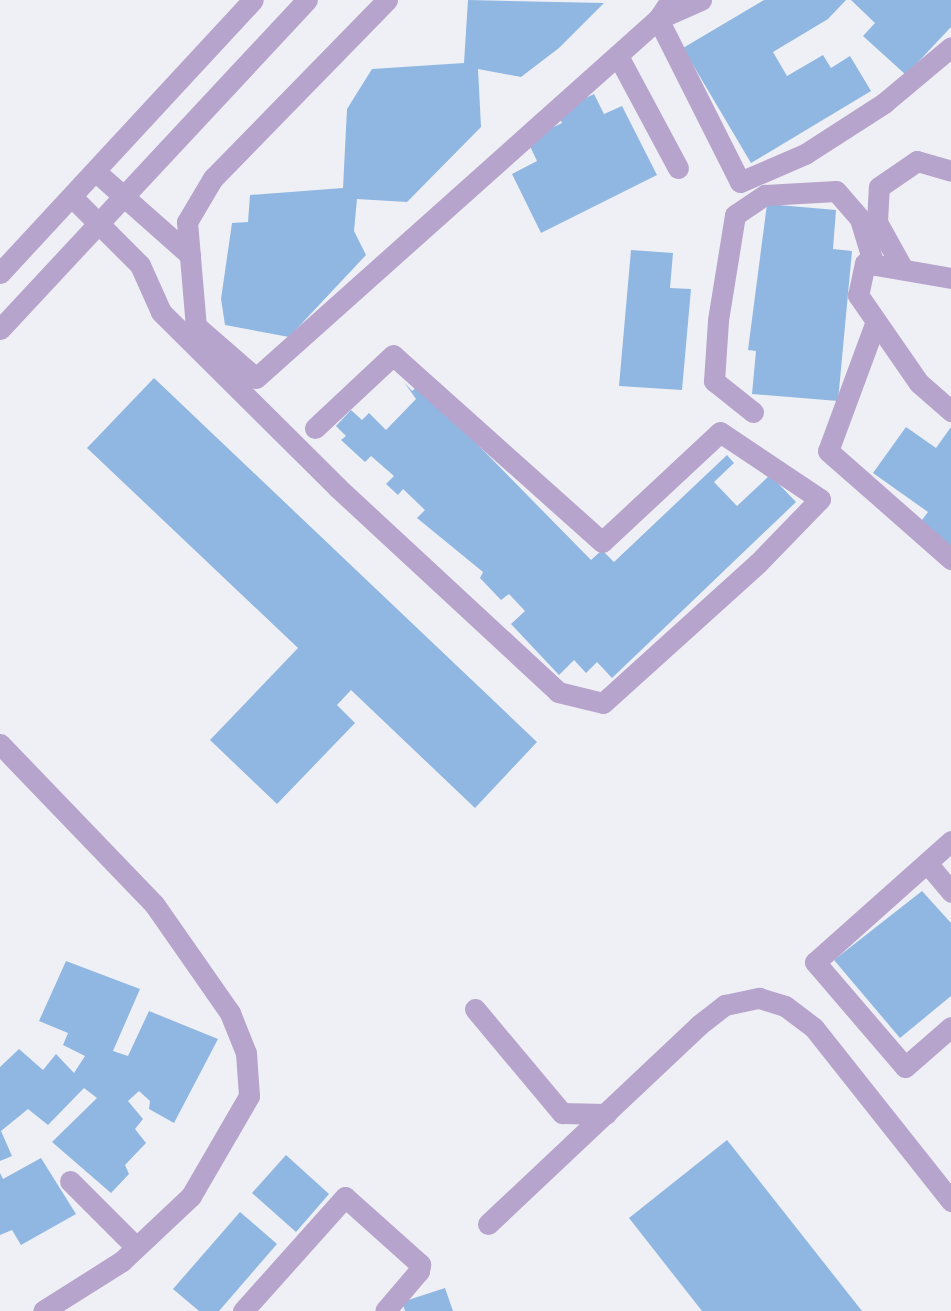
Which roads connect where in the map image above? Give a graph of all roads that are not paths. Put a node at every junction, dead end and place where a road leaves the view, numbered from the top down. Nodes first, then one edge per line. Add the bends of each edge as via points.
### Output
1 (253, 0) edge
2 (307, 0) edge
3 (387, 0) edge
4 (671, 0) edge
5 (701, 0) edge
6 (658, 19) junction
7 (951, 47) edge
8 (618, 56) junction
9 (678, 168) dead end
10 (95, 171) junction
11 (951, 171) edge
12 (72, 197) junction
13 (125, 198) junction
14 (101, 223) junction
15 (190, 255) junction
16 (874, 265) junction
17 (903, 270) junction
18 (0, 273) edge
19 (951, 278) edge
20 (875, 324) junction
21 (0, 329) edge
22 (951, 411) edge
23 (753, 412) dead end
24 (315, 428) dead end
25 (951, 559) edge
26 (0, 744) edge
27 (951, 841) edge
28 (926, 863) junction
29 (951, 892) edge
30 (475, 1009) dead end
31 (951, 1027) edge
32 (606, 1114) junction
33 (70, 1181) dead end
34 (951, 1202) edge
35 (488, 1224) dead end
36 (136, 1247) junction
37 (43, 1311) edge
38 (243, 1311) edge
39 (385, 1311) edge

1 - 10 street
2 - 13 street
3 - 15 street via 213,178 187,222
4 - 6 street
5 - 6 street
6 - 7 street via 740,182 806,154 884,103
6 - 8 street
8 - 9 street
8 - 15 street via 256,379 196,326
10 - 12 street
10 - 13 street
11 - 17 street via 916,162 879,187 877,222
12 - 14 street
12 - 18 street
13 - 14 street
13 - 15 street
14 - 21 street
14 - 24 street via 140,265 161,312 337,487 558,692 603,703 758,563 820,499 720,432 602,542 393,355
16 - 17 street
16 - 20 street via 865,263 858,295
16 - 23 street via 860,219 836,191 765,195 735,215 718,320 714,381
17 - 19 street
20 - 22 street via 919,383
20 - 25 street via 828,452
26 - 36 street via 154,904 230,1013 246,1053 249,1096 226,1140 191,1196
27 - 28 street
28 - 29 street
28 - 31 street via 816,962 905,1068
30 - 32 street via 562,1112
32 - 34 street via 725,1005 759,998 785,1006 814,1028
32 - 35 street
33 - 36 street
36 - 37 street
38 - 39 street via 345,1197 420,1264

